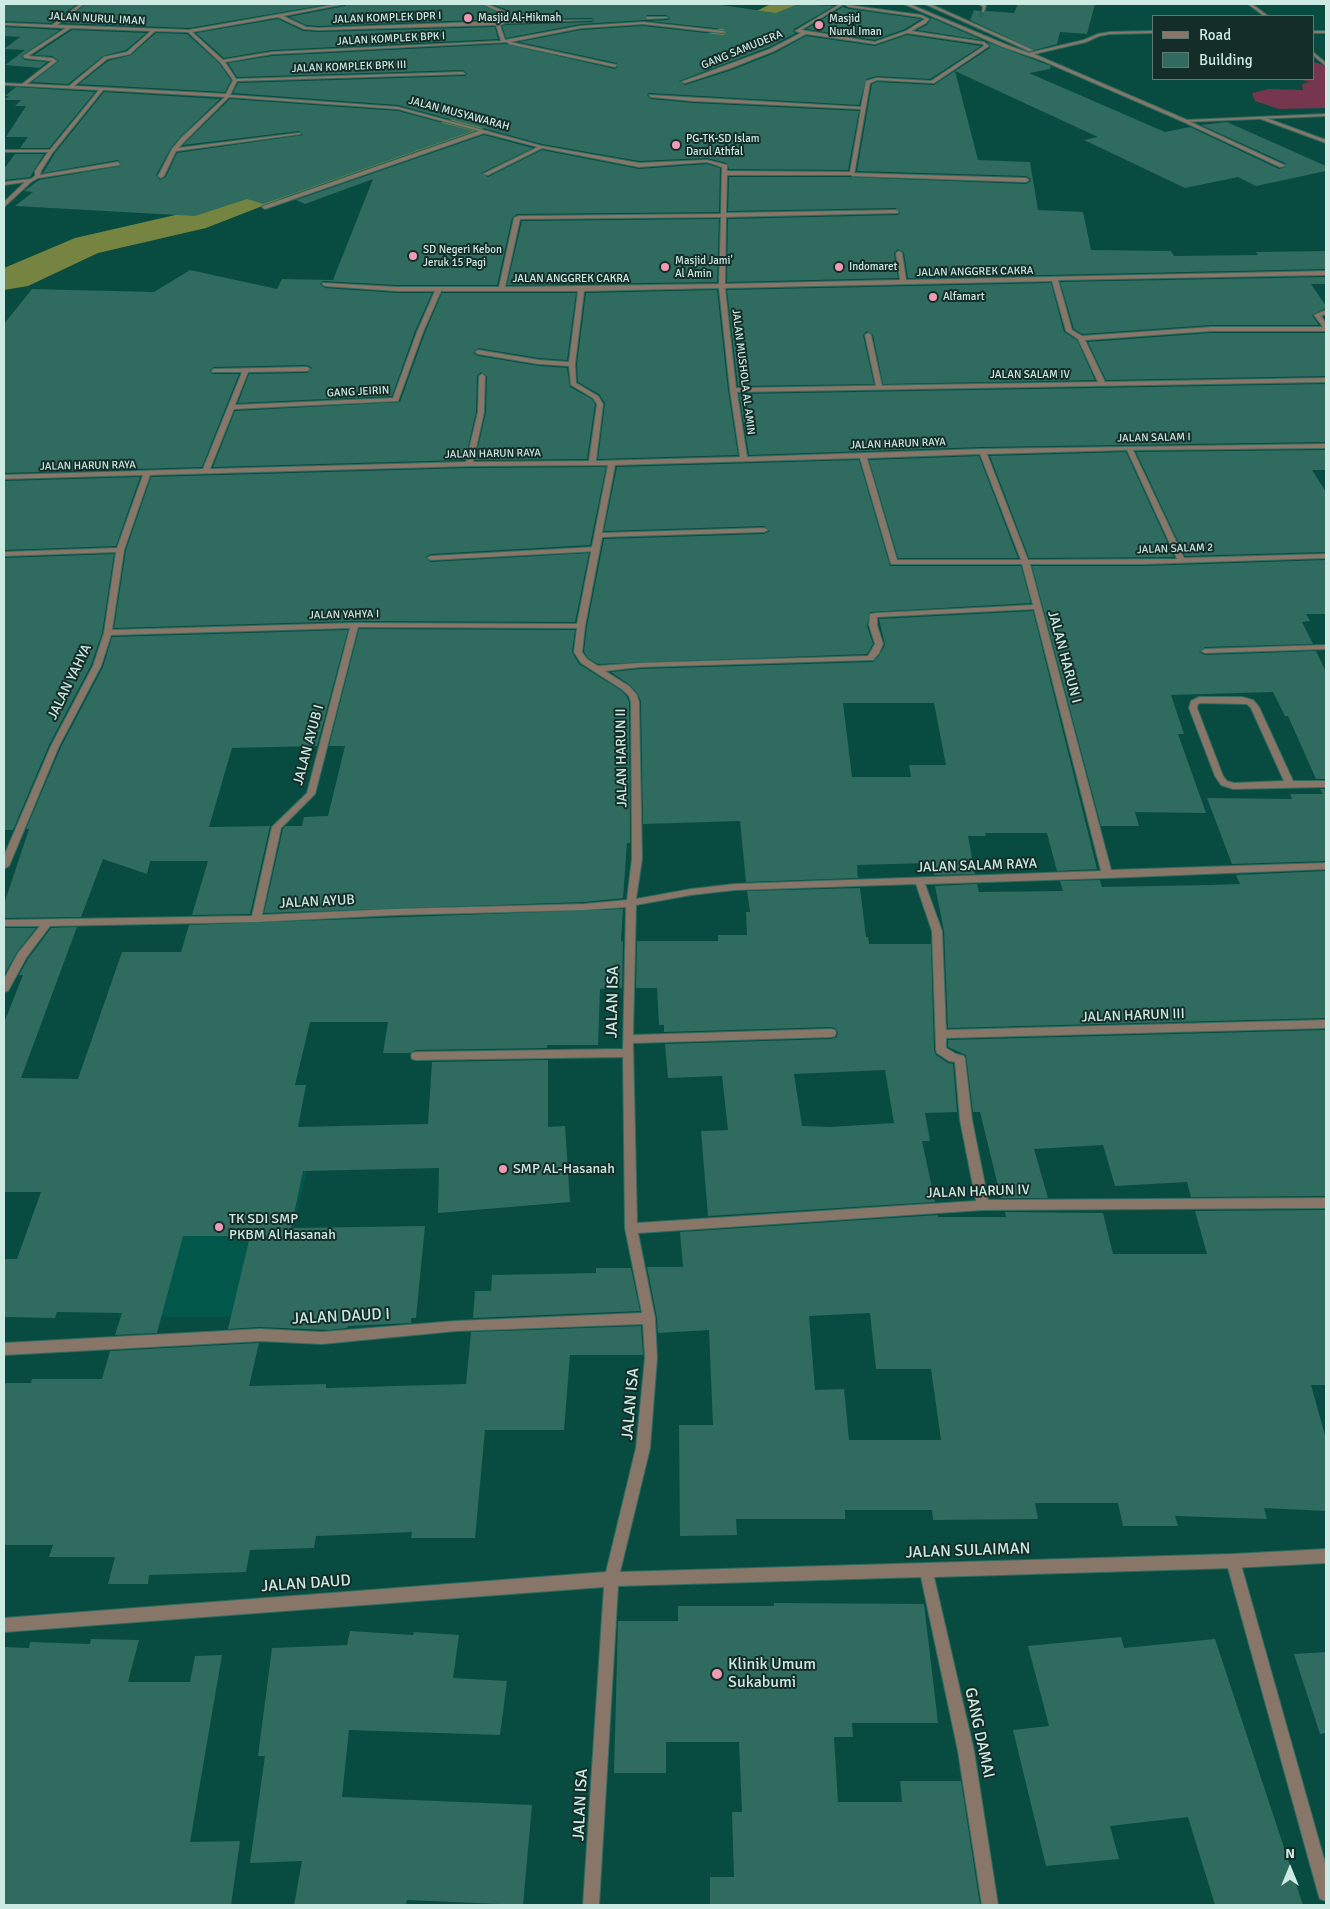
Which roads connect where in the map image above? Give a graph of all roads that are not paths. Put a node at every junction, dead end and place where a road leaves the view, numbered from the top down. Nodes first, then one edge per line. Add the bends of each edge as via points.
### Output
1 (82, 4) edge
2 (342, 4) edge
3 (484, 4) edge
4 (844, 4) edge
5 (906, 4) edge
6 (927, 4) edge
7 (981, 4) tunnel mouth
8 (1250, 4) edge
9 (983, 11) tunnel mouth
10 (278, 15) junction
11 (1265, 15) edge
12 (980, 17) tunnel mouth
13 (666, 18) dead end
14 (506, 22) junction
15 (4, 24) edge
16 (498, 24) junction
17 (976, 24) junction
18 (54, 25) junction
19 (71, 26) junction
20 (954, 26) junction
21 (153, 30) junction
22 (189, 31) junction
23 (722, 32) dead end
24 (806, 32) junction
25 (907, 32) junction
26 (1152, 32) edge
27 (503, 42) junction
28 (1036, 53) junction
29 (1027, 54) junction
30 (1315, 55) edge
31 (1043, 59) junction
32 (222, 61) junction
33 (1326, 65) edge
34 (616, 66) dead end
35 (463, 73) dead end
36 (235, 80) junction
37 (683, 82) dead end
38 (4, 84) edge
39 (23, 85) junction
40 (70, 88) junction
41 (102, 90) junction
42 (227, 96) junction
43 (652, 96) dead end
44 (863, 108) junction
45 (1326, 115) edge
46 (1263, 118) junction
47 (1186, 121) junction
48 (482, 132) junction
49 (298, 134) dead end
50 (1326, 142) edge
51 (542, 148) junction
52 (174, 150) junction
53 (4, 151) edge
54 (51, 151) junction
55 (118, 164) dead end
56 (1282, 166) dead end
57 (725, 173) junction
58 (486, 174) dead end
59 (852, 174) junction
60 (161, 176) dead end
61 (37, 177) junction
62 (1026, 180) dead end
63 (29, 181) junction
64 (4, 183) edge
65 (4, 205) edge
66 (265, 207) dead end
67 (896, 212) dead end
68 (724, 216) junction
69 (899, 253) dead end
70 (1326, 273) edge
71 (1055, 280) junction
72 (903, 283) junction
73 (325, 284) dead end
74 (722, 287) junction
75 (438, 289) junction
76 (502, 289) junction
77 (581, 289) junction
78 (1326, 312) edge
79 (1326, 328) edge
80 (868, 335) dead end
81 (1081, 338) junction
82 (478, 352) dead end
83 (572, 364) junction
84 (307, 369) dead end
85 (246, 370) junction
86 (214, 371) dead end
87 (482, 376) dead end
88 (1326, 380) edge
89 (1103, 385) junction
90 (879, 386) junction
91 (734, 390) junction
92 (232, 407) junction
93 (1326, 446) edge
94 (1129, 448) junction
95 (982, 451) junction
96 (863, 456) junction
97 (744, 459) junction
98 (592, 463) junction
99 (612, 463) junction
100 (469, 464) junction
101 (206, 471) junction
102 (147, 474) junction
103 (4, 477) edge
104 (764, 530) dead end
105 (599, 535) junction
106 (120, 550) junction
107 (596, 550) junction
108 (4, 554) edge
109 (1326, 556) edge
110 (431, 558) dead end
111 (1181, 560) junction
112 (1025, 561) junction
113 (1036, 607) junction
114 (355, 625) junction
115 (581, 626) junction
116 (108, 633) junction
117 (1326, 647) edge
118 (1205, 651) dead end
119 (597, 669) junction
120 (1290, 784) junction
121 (1326, 784) edge
122 (4, 866) edge
123 (1326, 866) edge
124 (1107, 875) junction
125 (920, 882) junction
126 (631, 903) junction
127 (256, 919) junction
128 (48, 922) junction
129 (4, 923) edge
130 (4, 988) edge
131 (1326, 1024) edge
132 (831, 1033) dead end
133 (940, 1034) junction
134 (628, 1039) junction
135 (629, 1053) junction
136 (416, 1056) dead end
137 (1326, 1203) edge
138 (983, 1205) junction
139 (631, 1228) junction
140 (649, 1318) junction
141 (4, 1349) edge
142 (1326, 1556) edge
143 (1233, 1561) junction
144 (926, 1570) junction
145 (611, 1579) junction
146 (4, 1625) edge
147 (1326, 1893) edge
148 (591, 1905) edge
149 (990, 1905) edge

1 - 18 street
2 - 10 street, JALAN KOMPLEK DPR I
3 - 14 street via 501,10
4 - 24 street, GANG SAMUDERA via 797,31
4 - 25 street via 926,17 925,22
5 - 20 street
6 - 17 street
7 - 9 street via 985,7
8 - 11 street
10 - 16 street, JALAN KOMPLEK DPR I via 305,28 319,29
10 - 22 street, JALAN KOMPLEK DPR I
12 - 17 street
13 - 14 street
14 - 16 street
15 - 18 street, JALAN NURUL IMAN
16 - 27 street
17 - 20 street
17 - 28 street
18 - 19 street, JALAN NURUL IMAN
19 - 21 street, JALAN NURUL IMAN
19 - 39 street via 25,56 55,61
20 - 29 street
21 - 22 street, JALAN NURUL IMAN
21 - 40 street via 128,53 106,58
22 - 32 street
23 - 27 street via 643,23 581,27
24 - 25 street via 875,43
24 - 37 street, GANG SAMUDERA via 755,57
25 - 44 street via 987,46 932,82 871,80
26 - 28 street via 1105,34
27 - 32 street, JALAN KOMPLEK BPK I via 272,54
27 - 34 street
28 - 29 street
28 - 31 street
29 - 31 street
30 - 33 street
31 - 47 street
32 - 36 street
35 - 36 street, JALAN KOMPLEK BPK III
36 - 42 street
38 - 39 street, JALAN MUSYAWARAH
39 - 40 street, JALAN MUSYAWARAH
40 - 41 street, JALAN MUSYAWARAH
41 - 42 street, JALAN MUSYAWARAH
41 - 54 street
42 - 48 street, JALAN MUSYAWARAH via 398,108
42 - 52 street
43 - 44 street
44 - 59 street
45 - 46 street
46 - 47 street
46 - 50 street
47 - 56 street
48 - 51 street, JALAN MUSYAWARAH
48 - 66 street
49 - 52 street
51 - 57 street, JALAN MUSYAWARAH via 639,165 707,161 725,166
51 - 58 street
52 - 60 street
53 - 54 street
54 - 61 street
55 - 61 street
57 - 59 street
57 - 68 street
59 - 62 street
61 - 63 street
63 - 64 street
63 - 65 street
67 - 68 street
68 - 74 street
68 - 76 street via 520,217 517,218
69 - 72 street
70 - 71 street, JALAN ANGGREK CAKRA
71 - 72 street, JALAN ANGGREK CAKRA
71 - 81 street via 1069,331
72 - 74 street, JALAN ANGGREK CAKRA
73 - 75 street, JALAN ANGGREK CAKRA
74 - 77 street, JALAN ANGGREK CAKRA
74 - 91 street, JALAN MUSHOLA AL AMIN
75 - 76 street, JALAN ANGGREK CAKRA
75 - 92 street, GANG JEIRIN via 396,400
76 - 77 street, JALAN ANGGREK CAKRA
77 - 83 street
78 - 79 street via 1317,315
79 - 81 street via 1211,329
80 - 90 street
81 - 89 street
82 - 83 street
83 - 98 street via 573,384 596,397 600,404
84 - 85 street
85 - 86 street
85 - 92 street
87 - 100 street via 481,412
88 - 89 street, JALAN SALAM IV
89 - 90 street, JALAN SALAM IV
90 - 91 street, JALAN SALAM IV
91 - 97 street, JALAN MUSHOLA AL AMIN
92 - 101 street
93 - 94 street, JALAN SALAM I
94 - 95 street, JALAN SALAM I
94 - 111 street
95 - 96 street, JALAN HARUN RAYA
95 - 112 street, JALAN HARUN I
96 - 97 street, JALAN HARUN RAYA
96 - 112 street, JALAN SALAM 2 via 894,562
97 - 99 street, JALAN HARUN RAYA
98 - 99 street, JALAN HARUN RAYA
98 - 100 street, JALAN HARUN RAYA
99 - 105 street, JALAN HARUN II
100 - 101 street, JALAN HARUN RAYA
101 - 102 street, JALAN HARUN RAYA
102 - 103 street, JALAN HARUN RAYA
102 - 106 street, JALAN YAHYA
104 - 105 street
105 - 107 street, JALAN HARUN II
106 - 108 street
106 - 116 street, JALAN YAHYA
107 - 110 street
107 - 115 street, JALAN HARUN II
109 - 111 street, JALAN SALAM 2
111 - 112 street, JALAN SALAM 2
112 - 113 street, JALAN HARUN I
113 - 119 street via 873,616 879,644 870,658
113 - 124 street, JALAN HARUN I
114 - 115 street, JALAN YAHYA I
114 - 116 street, JALAN YAHYA I
114 - 127 street, JALAN AYUB I via 311,794 277,827
115 - 119 street, JALAN HARUN II via 578,652 584,661
116 - 122 street, JALAN YAHYA via 97,666 54,746
117 - 118 street
119 - 126 street, JALAN HARUN II via 626,688 635,702 637,859
120 - 120 street via 1250,702 1199,700 1194,703 1218,776 1224,783 1234,786
120 - 121 street
123 - 124 street, JALAN SALAM RAYA
124 - 125 street, JALAN SALAM RAYA
125 - 126 street, JALAN SALAM RAYA via 735,887
125 - 133 street via 937,931
126 - 127 street, JALAN AYUB
126 - 134 street, JALAN ISA
127 - 128 street, JALAN AYUB
128 - 129 street, JALAN AYUB
128 - 130 street via 22,956
131 - 133 street, JALAN HARUN III
132 - 134 street
133 - 138 street via 941,1050 960,1059 966,1120
134 - 135 street, JALAN ISA
135 - 136 street
135 - 139 street, JALAN ISA
137 - 138 street, JALAN HARUN IV
138 - 139 street, JALAN HARUN IV
139 - 140 street, JALAN ISA
140 - 141 street, JALAN DAUD I via 456,1326 322,1338 260,1335
140 - 145 street, JALAN ISA via 651,1358 643,1448
142 - 143 street, JALAN SULAIMAN
143 - 144 street, JALAN SULAIMAN
143 - 147 street
144 - 145 street, JALAN SULAIMAN
144 - 149 street, GANG DAMAI via 966,1751
145 - 146 street, JALAN DAUD
145 - 148 street, JALAN ISA

